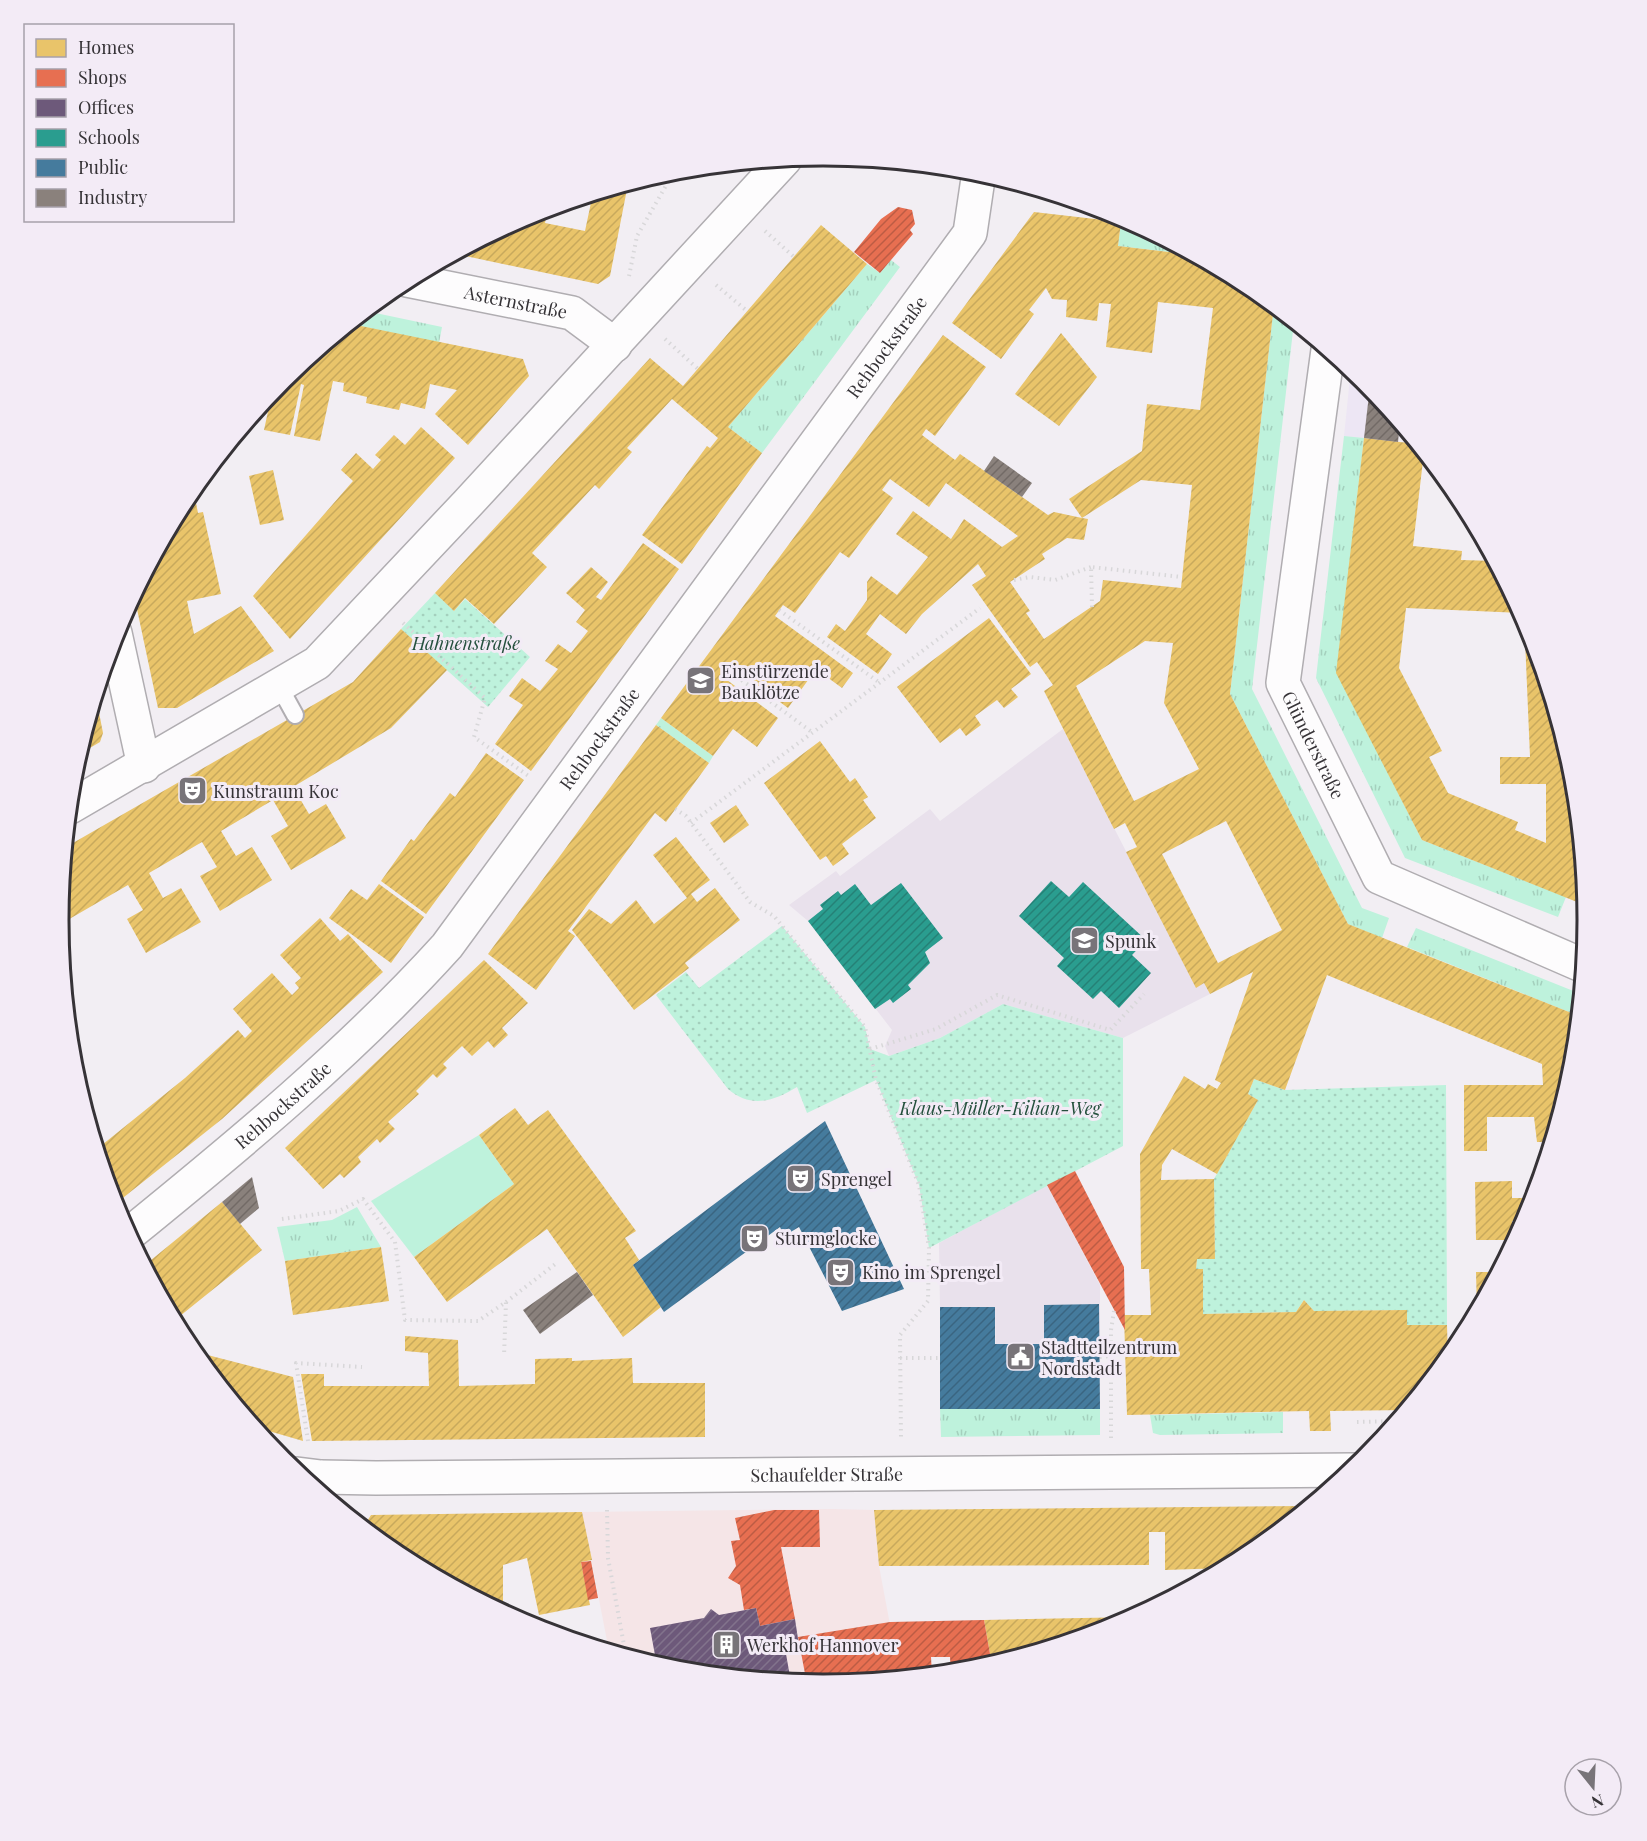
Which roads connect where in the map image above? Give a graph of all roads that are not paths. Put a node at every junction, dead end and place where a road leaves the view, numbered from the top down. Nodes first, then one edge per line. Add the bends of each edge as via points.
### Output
1 (777, 168) edge
2 (978, 182) edge
3 (421, 283) edge
4 (615, 345) junction
5 (1327, 359) edge
6 (119, 651) edge
7 (279, 686) junction
8 (295, 715) dead end
9 (144, 766) junction
10 (78, 802) edge
11 (1576, 963) edge
12 (135, 1228) edge
13 (1340, 1470) edge
14 (319, 1481) edge

1 - 4 street
2 - 12 street, Rehbockstraße via 970,233 447,946 408,988 245,1140
3 - 4 street, Asternstraße via 572,313
4 - 7 street via 317,663
5 - 11 street, Glünderstraße via 1283,683 1379,877
6 - 9 street
7 - 8 lane
7 - 9 street
9 - 10 street
13 - 14 street, Schaufelder Straße

